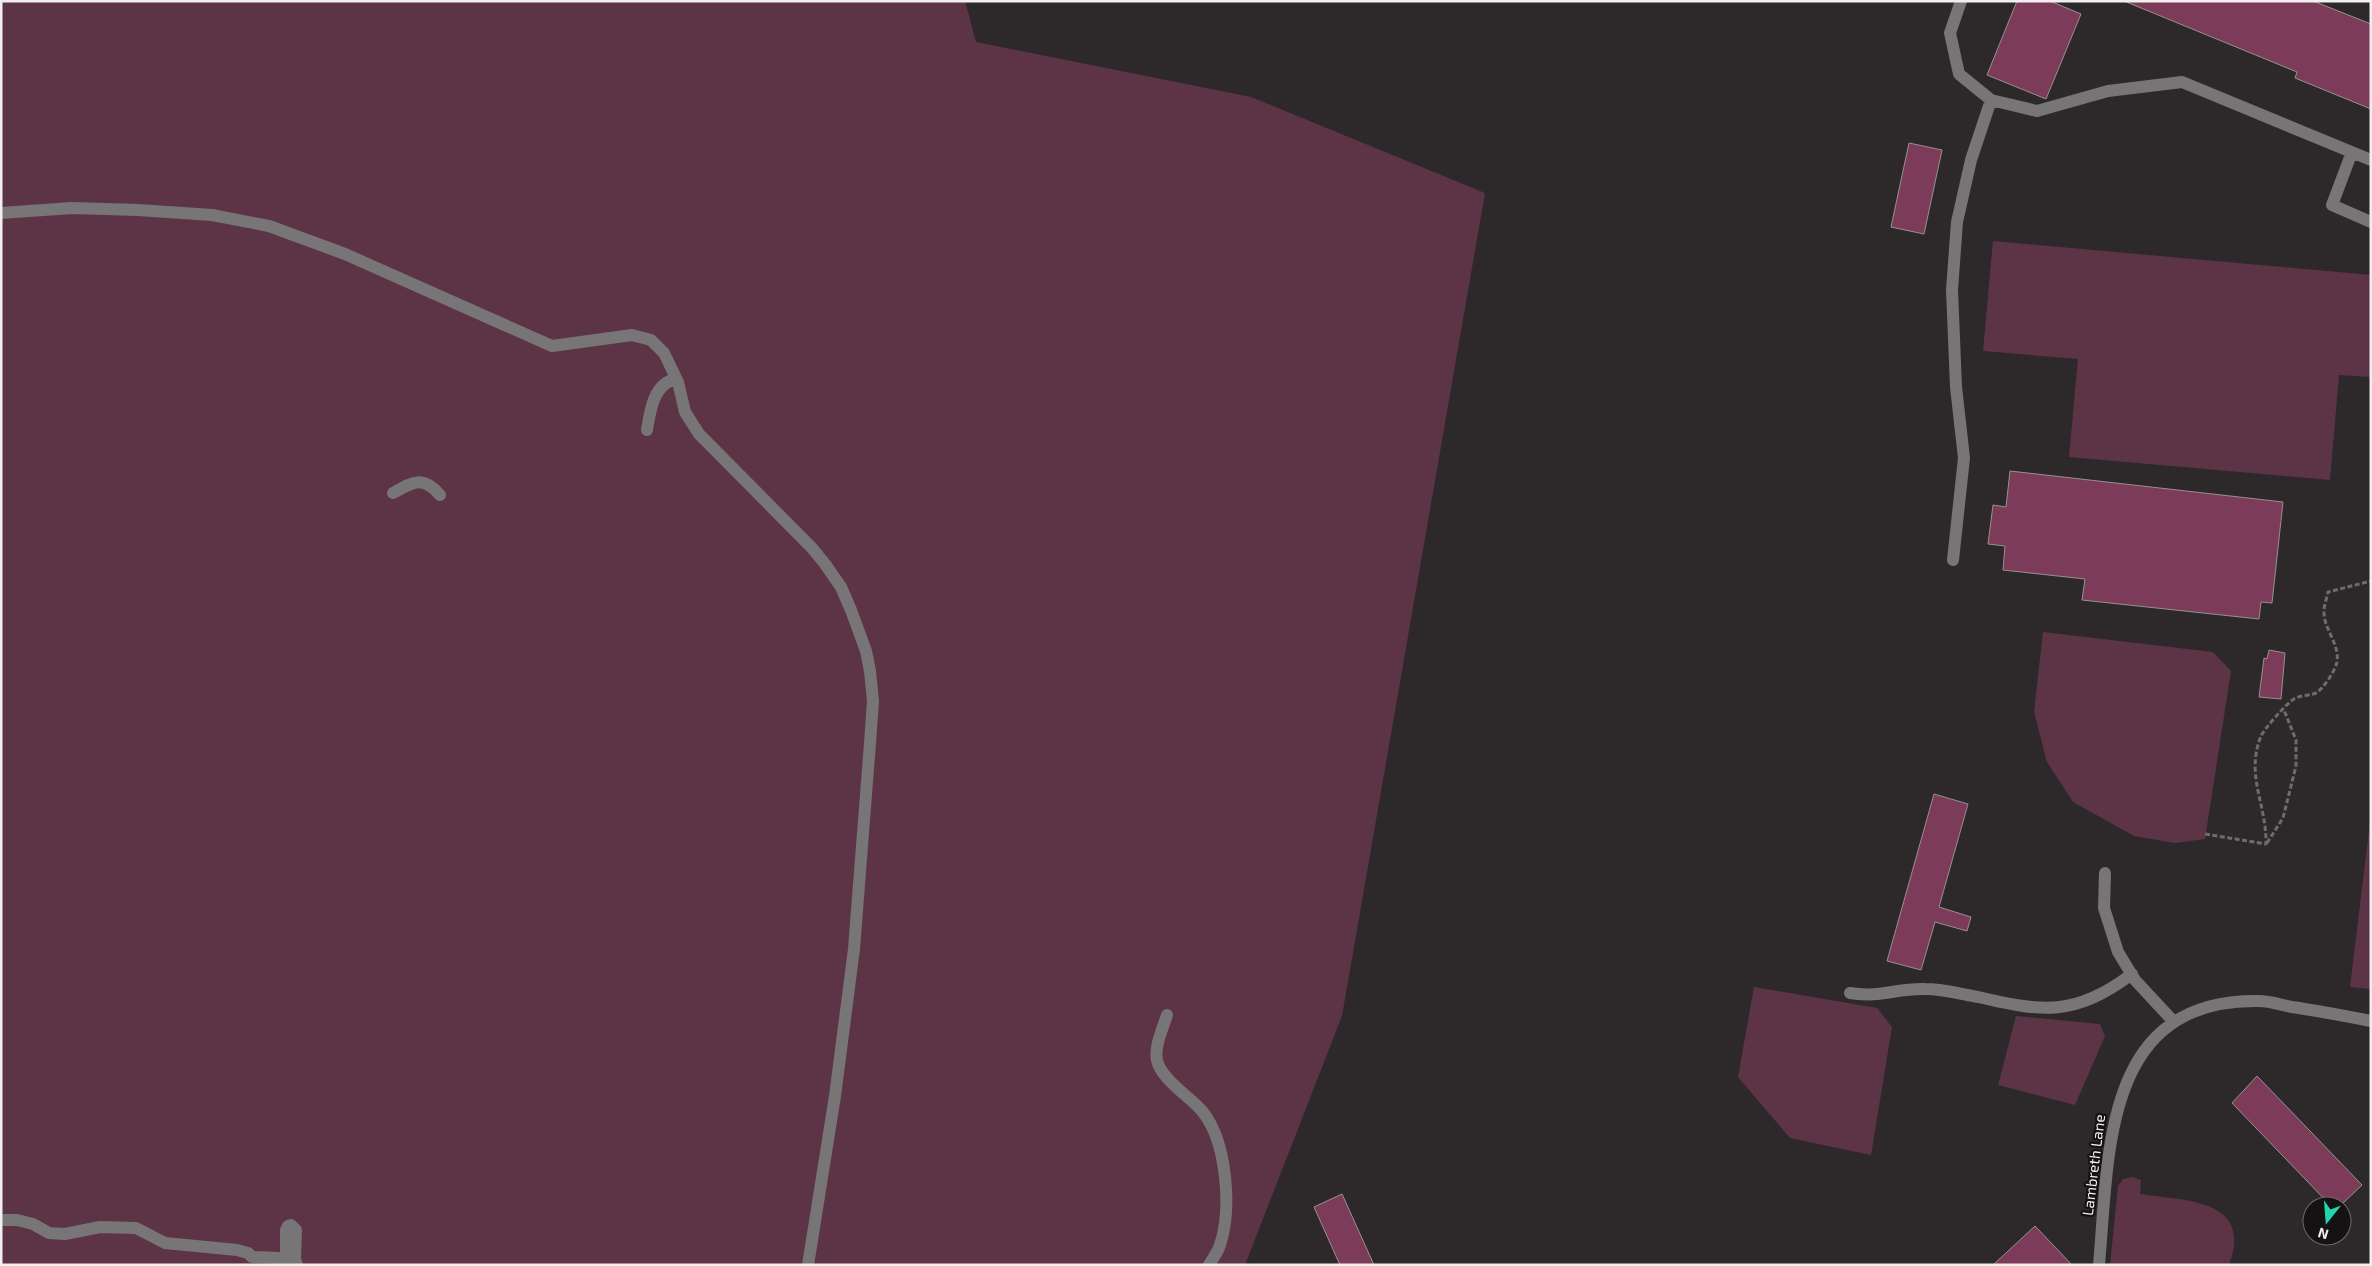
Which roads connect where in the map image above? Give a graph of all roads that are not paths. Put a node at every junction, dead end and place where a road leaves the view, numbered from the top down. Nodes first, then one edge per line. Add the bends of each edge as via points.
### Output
1 (1961, 1) edge
2 (1991, 100) junction
3 (2352, 152) junction
4 (2371, 160) edge
5 (1, 213) edge
6 (2371, 222) edge
7 (678, 382) junction
8 (647, 430) dead end
9 (393, 493) dead end
10 (440, 495) dead end
11 (1953, 560) dead end
12 (2105, 873) dead end
13 (2132, 974) junction
14 (1850, 993) dead end
15 (1167, 1015) dead end
16 (2371, 1021) edge
17 (2174, 1022) junction
18 (1, 1220) edge
19 (292, 1264) edge
20 (808, 1265) edge
21 (1209, 1265) edge
22 (2099, 1265) edge

1 - 2 street via 1950,33 1959,74
2 - 3 street via 2037,111 2108,91 2182,82
2 - 11 street via 1971,160 1957,222 1952,290 1956,387 1964,458
3 - 4 street
3 - 6 street via 2332,205
5 - 7 street via 72,208 138,210 212,215 269,226 344,254 552,346 627,336 652,340 664,353
7 - 8 street via 672,380 660,387 651,408
7 - 20 street via 685,412 699,434 812,548 841,587 858,628 870,671 873,702 854,949
9 - 10 street via 418,482 431,484
12 - 13 street via 2104,908 2118,952
13 - 14 street via 2092,998 2054,1009 2027,1008 1950,991 1924,989 1870,996
13 - 17 street
15 - 21 street via 1156,1060 1167,1078 1212,1125 1225,1177 1226,1213 1220,1245
16 - 17 street, Lambreth Lane via 2260,1001 2220,1003 2192,1011
17 - 22 street, Lambreth Lane via 2139,1058 2122,1092 2112,1128
18 - 19 street via 25,1222 49,1233 65,1234 100,1227 136,1228 165,1243 227,1248 257,1258

